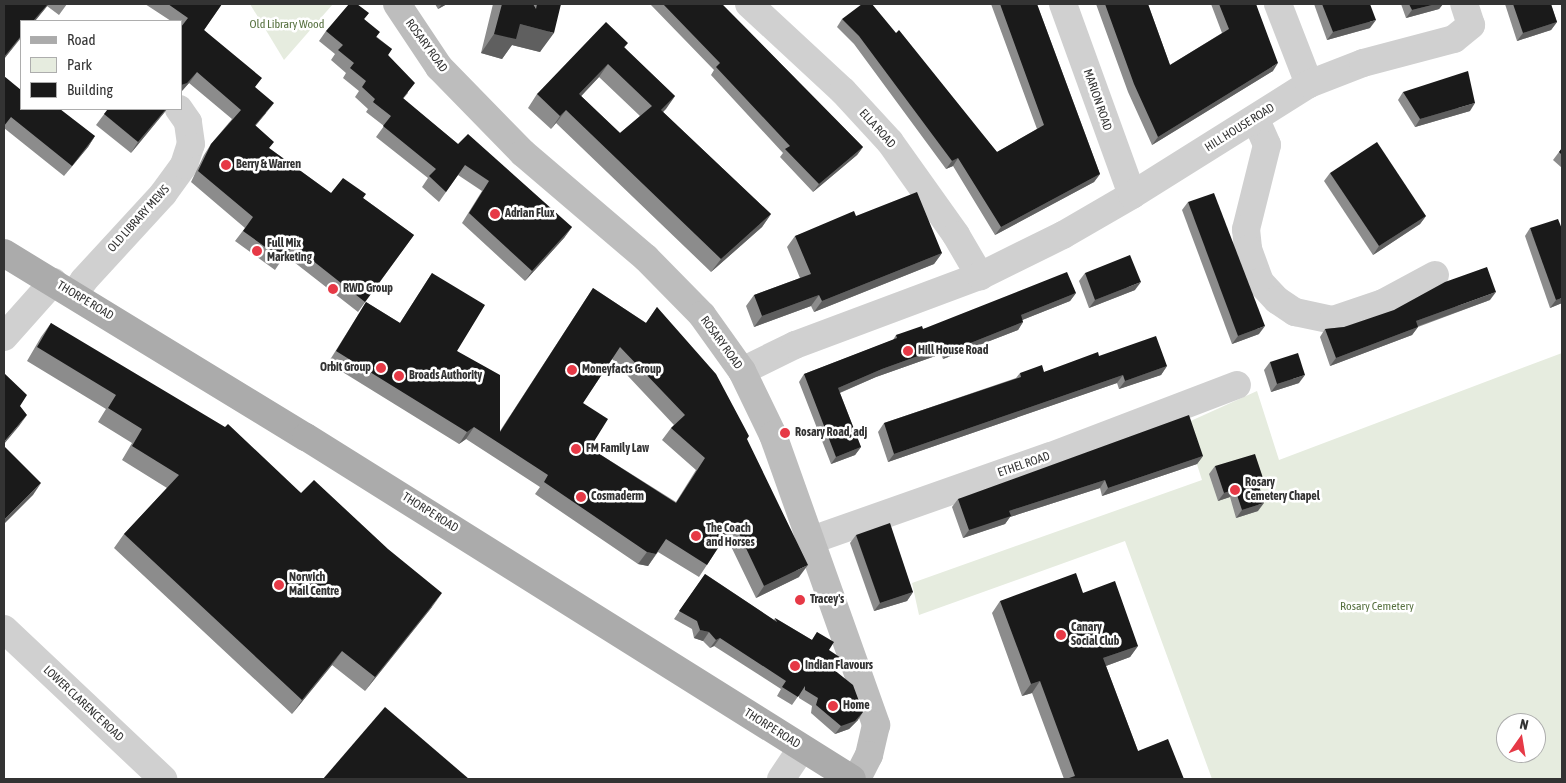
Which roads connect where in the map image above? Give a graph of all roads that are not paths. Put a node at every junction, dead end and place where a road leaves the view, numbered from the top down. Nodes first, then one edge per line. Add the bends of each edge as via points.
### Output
1 (397, 4) edge
2 (749, 4) edge
3 (1063, 4) edge
4 (1278, 4) edge
5 (1468, 14) edge
6 (1309, 84) junction
7 (180, 110) edge
8 (1256, 120) junction
9 (1132, 195) junction
10 (4, 253) edge
11 (1436, 275) dead end
12 (980, 276) junction
13 (64, 288) junction
14 (4, 337) edge
15 (742, 371) junction
16 (1237, 385) dead end
17 (809, 541) junction
18 (4, 629) edge
19 (802, 748) junction
20 (163, 779) edge
21 (780, 779) edge
22 (852, 779) edge
23 (857, 779) edge

1 - 15 street, ROSARY ROAD via 439,67 523,153 646,258 702,315
2 - 12 street, ELLA ROAD via 843,92 890,142 956,235
3 - 9 street, MARION ROAD
4 - 6 street
5 - 6 street, HILL HOUSE ROAD via 1454,39 1363,63
6 - 8 street, HILL HOUSE ROAD
7 - 13 street, OLD LIBRARY MEWS via 188,122 190,144 184,165 163,194 81,282
8 - 9 street, HILL HOUSE ROAD
8 - 11 street via 1266,146 1246,229 1248,249 1260,282 1277,300 1295,312 1333,320 1383,303
9 - 12 street, HILL HOUSE ROAD
10 - 13 main road, THORPE ROAD
12 - 15 street, HILL HOUSE ROAD via 795,345
13 - 14 street
13 - 19 main road, THORPE ROAD
15 - 17 street, ROSARY ROAD via 773,435
16 - 17 street, ETHEL ROAD via 1051,456
17 - 23 street, ROSARY ROAD via 856,662 876,724 870,755
18 - 20 street, LOWER CLARENCE ROAD
19 - 21 street
19 - 22 main road, THORPE ROAD

